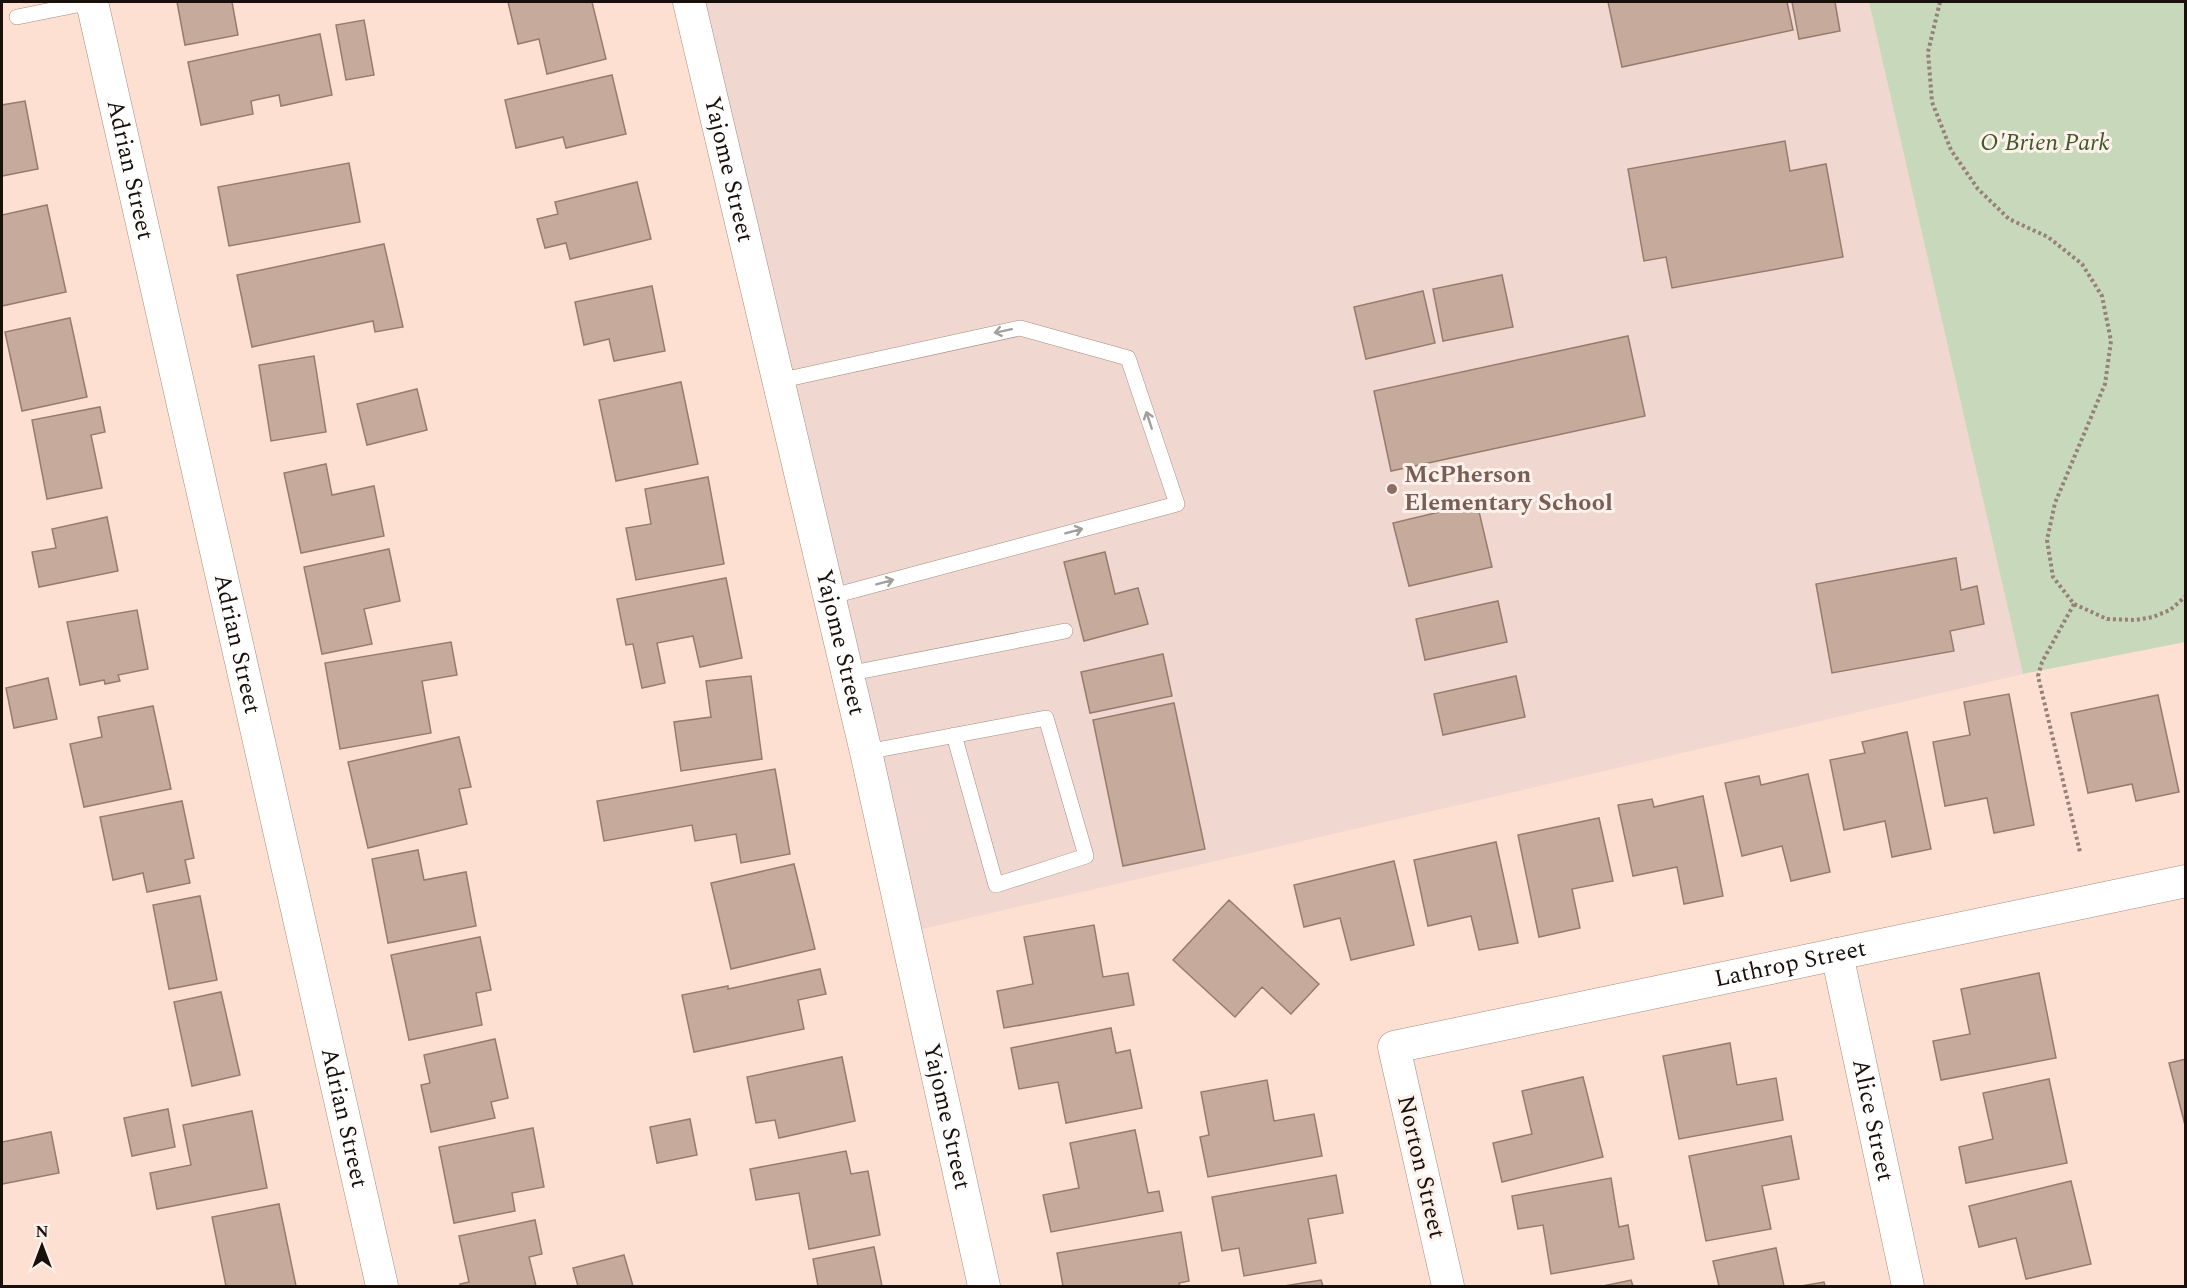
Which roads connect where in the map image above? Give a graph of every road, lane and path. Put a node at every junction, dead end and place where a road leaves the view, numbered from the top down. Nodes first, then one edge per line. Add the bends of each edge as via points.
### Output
1 (92, 2) edge
2 (689, 2) edge
3 (1940, 2) edge
4 (17, 17) dead end
5 (778, 381) junction
6 (2186, 596) edge
7 (829, 597) junction
8 (2074, 604) junction
9 (1065, 631) dead end
10 (847, 674) junction
11 (954, 735) junction
12 (866, 752) junction
13 (2080, 852) dead end
14 (2186, 881) edge
15 (1837, 954) junction
16 (1394, 1047) joint
17 (381, 1287) edge
18 (984, 1287) edge
19 (1448, 1287) edge
20 (1908, 1287) edge

1 - 4 lane
1 - 17 street, Adrian Street
2 - 5 street, Yajome Street
3 - 8 path via 1928,52 1932,102 1951,150 1978,189 2009,219 2048,237 2082,264 2102,296 2111,341 2105,384 2055,503 2047,540 2053,577
5 - 7 street, Yajome Street
7 -> 5 lane via 1177,504 1128,358 1020,328
6 - 8 path via 2170,610 2136,620 2107,619
7 - 10 street, Yajome Street
8 - 13 path via 2038,676
9 - 10 lane
10 - 12 street, Yajome Street
11 - 11 lane via 1046,718 1086,856 996,885
11 - 12 lane
12 - 18 street, Yajome Street
14 - 15 street, Lathrop Street
15 - 16 street, Lathrop Street
15 - 20 street, Alice Street
16 - 19 street, Norton Street

